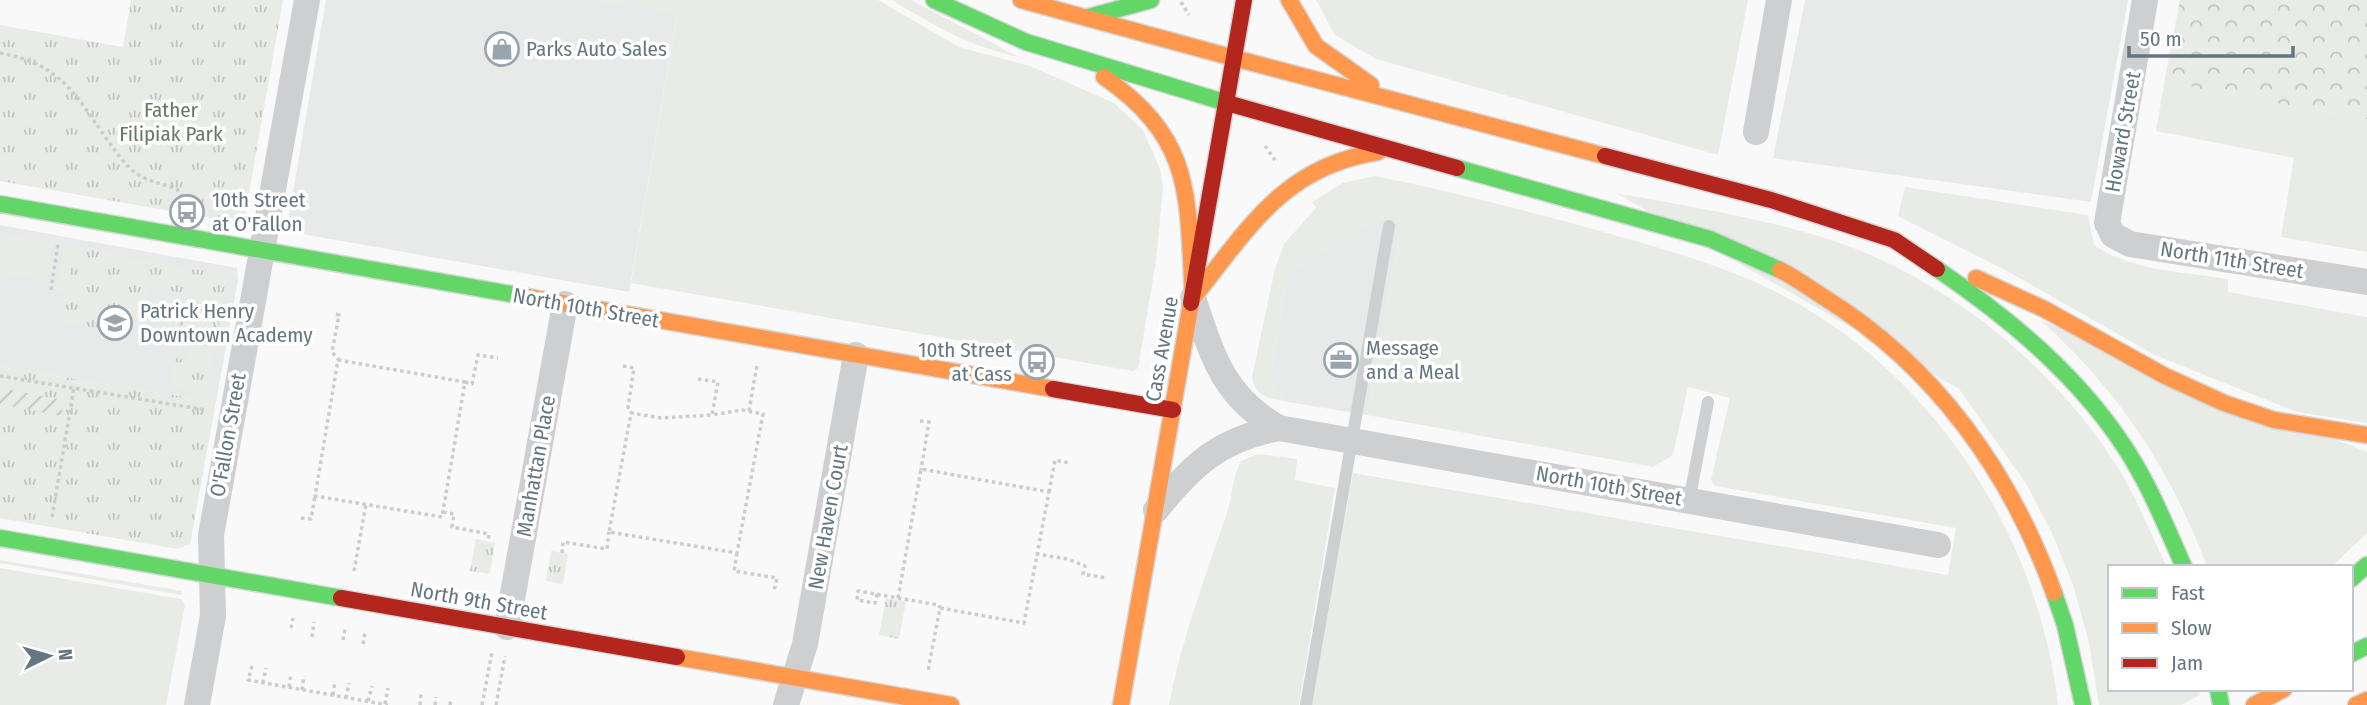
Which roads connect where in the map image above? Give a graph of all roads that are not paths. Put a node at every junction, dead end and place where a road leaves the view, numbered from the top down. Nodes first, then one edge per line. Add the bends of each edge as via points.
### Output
1 (307, 0) edge
2 (934, 0) edge
3 (1021, 0) edge
4 (1151, 0) edge
5 (1244, 0) edge
6 (1289, 0) edge
7 (1779, 0) edge
8 (2145, 0) edge
9 (1082, 19) junction
10 (1066, 55) junction
11 (1234, 58) junction
12 (1227, 103) junction
13 (1403, 104) junction
14 (1756, 132) dead end
15 (1393, 152) junction
16 (0, 204) edge
17 (2107, 223) joint
18 (1389, 226) dead end
19 (1894, 240) junction
20 (261, 251) junction
21 (2367, 282) edge
22 (1193, 298) junction
23 (565, 304) junction
24 (856, 355) junction
25 (1708, 402) dead end
26 (1173, 410) junction
27 (1279, 428) junction
28 (2367, 435) edge
29 (1352, 441) junction
30 (1689, 500) junction
31 (1155, 511) junction
32 (0, 538) edge
33 (1938, 545) dead end
34 (2183, 565) edge
35 (2367, 565) edge
36 (212, 575) junction
37 (2353, 577) edge
38 (507, 627) junction
39 (795, 678) junction
40 (2280, 691) edge
41 (2367, 699) edge
42 (943, 704) edge
43 (197, 705) edge
44 (786, 705) edge
45 (1121, 705) edge
46 (1306, 705) edge
47 (2083, 705) edge
48 (2254, 705) edge
49 (2356, 705) edge

1 - 20 street, O'Fallon Street
2 - 10 main road via 986,26
3 - 9 main road
4 - 9 main road
5 - 11 main road, Cass Avenue
6 - 13 main road via 1316,46
7 - 14 street
8 - 17 street, Howard Street
9 - 11 main road
10 - 12 main road
10 - 22 main road via 1138,98 1168,137 1181,177
11 - 12 main road, Cass Avenue
11 - 13 main road
12 - 15 main road
12 - 22 main road, Cass Avenue
13 - 19 main road via 1771,200
15 - 22 main road via 1342,156 1293,182
15 - 47 main road via 1719,242 1806,284 1881,336 1947,401 2014,496 2057,594
16 - 20 main road, North 10th Street
17 - 21 street, North 11th Street via 2113,235 2130,244
18 - 29 lane
19 - 28 main road via 2044,309 2224,403 2274,420
19 - 34 main road via 1990,306 2050,357 2099,414 2143,478
20 - 23 main road, North 10th Street
20 - 36 street, O'Fallon Street via 211,535
22 - 26 main road, Cass Avenue
22 - 27 street, North 10th Street via 1212,355 1227,383 1251,410
23 - 24 main road, North 10th Street
23 - 38 street, Manhattan Place
24 - 26 main road, North 10th Street
24 - 39 street, New Haven Court via 805,644
25 - 30 lane
26 - 31 main road, Cass Avenue
27 - 29 street, North 10th Street
27 - 31 street, North 10th Street via 1246,435 1204,457
29 - 30 street, North 10th Street
29 - 46 lane
30 - 33 street, North 10th Street
31 - 45 main road, Cass Avenue
32 - 36 main road, North 9th Street
35 - 37 main road
36 - 38 main road, North 9th Street
36 - 43 street, O'Fallon Street via 213,616
38 - 39 main road, North 9th Street
39 - 42 main road, North 9th Street
39 - 44 street, New Haven Court
40 - 48 main road
41 - 49 main road

